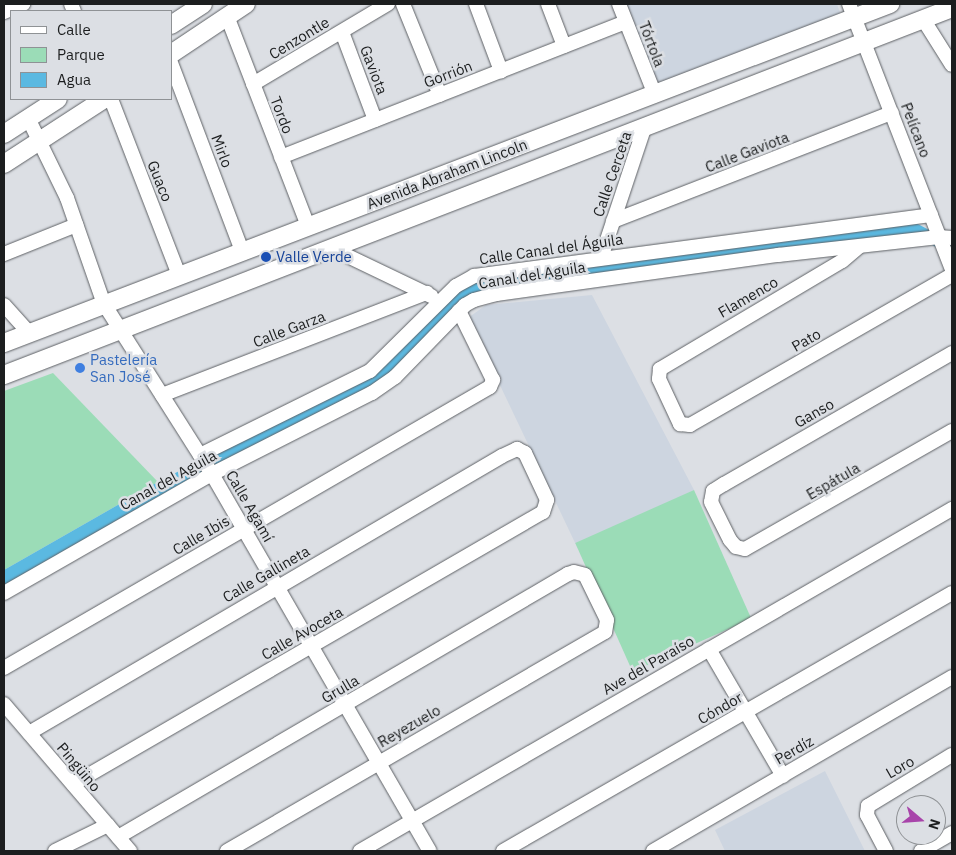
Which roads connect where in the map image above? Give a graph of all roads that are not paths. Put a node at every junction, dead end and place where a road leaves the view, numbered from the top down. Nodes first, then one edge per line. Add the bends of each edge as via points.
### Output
1 (23, 4) edge
2 (203, 4) edge
3 (246, 4) edge
4 (388, 4) edge
5 (403, 4) edge
6 (476, 4) edge
7 (548, 4) edge
8 (619, 4) edge
9 (890, 4) edge
10 (851, 8) edge
11 (952, 8) edge
12 (4, 12) edge
13 (226, 16) junction
14 (923, 19) junction
15 (626, 22) junction
16 (172, 23) edge
17 (342, 32) junction
18 (865, 44) junction
19 (564, 46) junction
20 (172, 53) edge
21 (952, 65) edge
22 (172, 66) edge
23 (502, 71) junction
24 (253, 84) junction
25 (440, 95) junction
26 (654, 95) junction
27 (56, 100) edge
28 (102, 100) edge
29 (111, 100) edge
30 (892, 113) junction
31 (28, 118) junction
32 (376, 120) junction
33 (644, 129) junction
34 (4, 134) edge
35 (40, 141) junction
36 (281, 157) junction
37 (4, 164) edge
38 (931, 215) junction
39 (613, 221) junction
40 (76, 224) junction
41 (308, 226) junction
42 (946, 238) edge
43 (860, 246) junction
44 (333, 249) junction
45 (242, 250) junction
46 (4, 254) edge
47 (601, 258) junction
48 (952, 269) edge
49 (179, 275) junction
50 (952, 275) edge
51 (427, 293) junction
52 (442, 301) junction
53 (104, 304) junction
54 (4, 305) edge
55 (459, 311) junction
56 (122, 331) junction
57 (30, 333) junction
58 (4, 343) edge
59 (952, 352) edge
60 (4, 375) edge
61 (162, 396) junction
62 (678, 420) joint
63 (952, 431) edge
64 (522, 450) joint
65 (206, 464) junction
66 (952, 509) edge
67 (243, 529) junction
68 (730, 540) joint
69 (579, 572) joint
70 (277, 587) junction
71 (4, 593) edge
72 (952, 593) edge
73 (311, 646) junction
74 (709, 649) junction
75 (4, 668) edge
76 (952, 677) edge
77 (4, 704) edge
78 (345, 705) junction
79 (746, 712) junction
80 (29, 733) junction
81 (952, 755) edge
82 (378, 763) junction
83 (783, 776) junction
84 (73, 784) junction
85 (412, 821) junction
86 (108, 825) junction
87 (952, 833) edge
88 (118, 837) junction
89 (55, 851) edge
90 (130, 851) edge
91 (226, 851) edge
92 (360, 851) edge
93 (430, 851) edge
94 (503, 851) edge
95 (653, 851) edge
96 (886, 851) edge
97 (921, 851) edge

1 - 12 street
2 - 16 main road
3 - 13 main road
4 - 17 street, Cenzontle
5 - 25 street
6 - 23 street
7 - 19 street
8 - 15 street, Tórtola
9 - 10 main road, Avenida Abraham Lincoln
10 - 18 street, Pelícano
10 - 26 main road, Avenida Abraham Lincoln
11 - 14 main road
13 - 20 main road
13 - 24 street, Tordo
14 - 18 main road
14 - 21 street
15 - 19 street, Gorrión
15 - 26 street, Tórtola
17 - 24 street, Cenzontle
17 - 32 street, Gaviota
18 - 30 street, Pelícano
18 - 33 main road
19 - 23 street, Gorrión
22 - 45 street, Mirlo
23 - 25 street, Gorrión
24 - 36 street, Tordo
25 - 32 street, Gorrión
26 - 41 main road, Avenida Abraham Lincoln
27 - 31 main road
28 - 35 main road
29 - 49 street, Guaco
30 - 38 street, Pelícano
30 - 39 street, Calle Gaviota
31 - 34 main road
31 - 35 street, Calle Agamí
32 - 36 street, Gorrión
33 - 39 street, Calle Cerceta
33 - 44 main road
35 - 37 main road
35 - 40 street, Calle Agamí
36 - 41 street, Tordo
38 - 42 street, Pelícano
38 - 47 street, Calle Canal del Águila
39 - 47 street, Calle Cerceta
40 - 46 street
40 - 53 street, Calle Agamí
41 - 45 main road, Avenida Abraham Lincoln
42 - 43 street, Canal del Aguila
42 - 48 street, Pelícano
43 - 55 street, Canal del Aguila via 496,294 474,300
43 - 62 street, Flamenco via 842,261 664,365 659,379
44 - 51 street
44 - 56 main road
45 - 49 main road, Avenida Abraham Lincoln
47 - 52 street, Calle Canal del Águila via 474,276 458,285
49 - 53 main road, Avenida Abraham Lincoln
50 - 62 street, Pato via 690,426 684,426
51 - 52 street
51 - 61 street, Calle Garza
52 - 65 street, Calle Canal del Águila via 370,372
53 - 56 street, Calle Agamí
53 - 57 main road, Avenida Abraham Lincoln
54 - 57 street
55 - 65 street, Canal del Aguila via 385,385
55 - 67 street, Calle Ibis via 493,380 492,385
56 - 60 main road
56 - 61 street, Calle Agamí
57 - 58 main road, Avenida Abraham Lincoln
59 - 68 street, Ganso via 724,484 711,496 715,513
61 - 65 street, Calle Agamí
63 - 68 street, Espátula via 751,547 741,549
64 - 70 street, Calle Gallineta via 502,456
64 - 73 street, Calle Avoceta via 547,500 546,508
65 - 67 street, Calle Agamí
65 - 71 street, Canal del Aguila
66 - 74 street, Ave del Paraíso
67 - 70 street, Calle Agamí
67 - 75 street, Calle Ibis
69 - 78 street, Grulla via 568,574
69 - 82 street, Reyezuelo via 589,581 607,620 607,629
70 - 73 street, Calle Agamí
70 - 80 street, Calle Gallineta
72 - 79 street, Cóndor
73 - 78 street, Calle Agamí
73 - 84 street, Calle Avoceta
74 - 79 street
74 - 85 street, Ave del Paraíso
76 - 83 street, Perdíz
77 - 80 street, Pingüino
78 - 82 street, Calle Agamí
78 - 88 street, Grulla
79 - 83 street
79 - 94 street, Cóndor
80 - 84 street, Pingüino
81 - 96 street, Loro via 869,804 866,809
82 - 85 street, Calle Agamí
82 - 91 street, Reyezuelo
83 - 95 street, Perdíz
84 - 86 street, Pingüino
85 - 92 street, Ave del Paraíso
85 - 93 street, Calle Agamí
86 - 88 street, Pingüino
86 - 89 street
87 - 97 street
88 - 90 street, Pingüino

